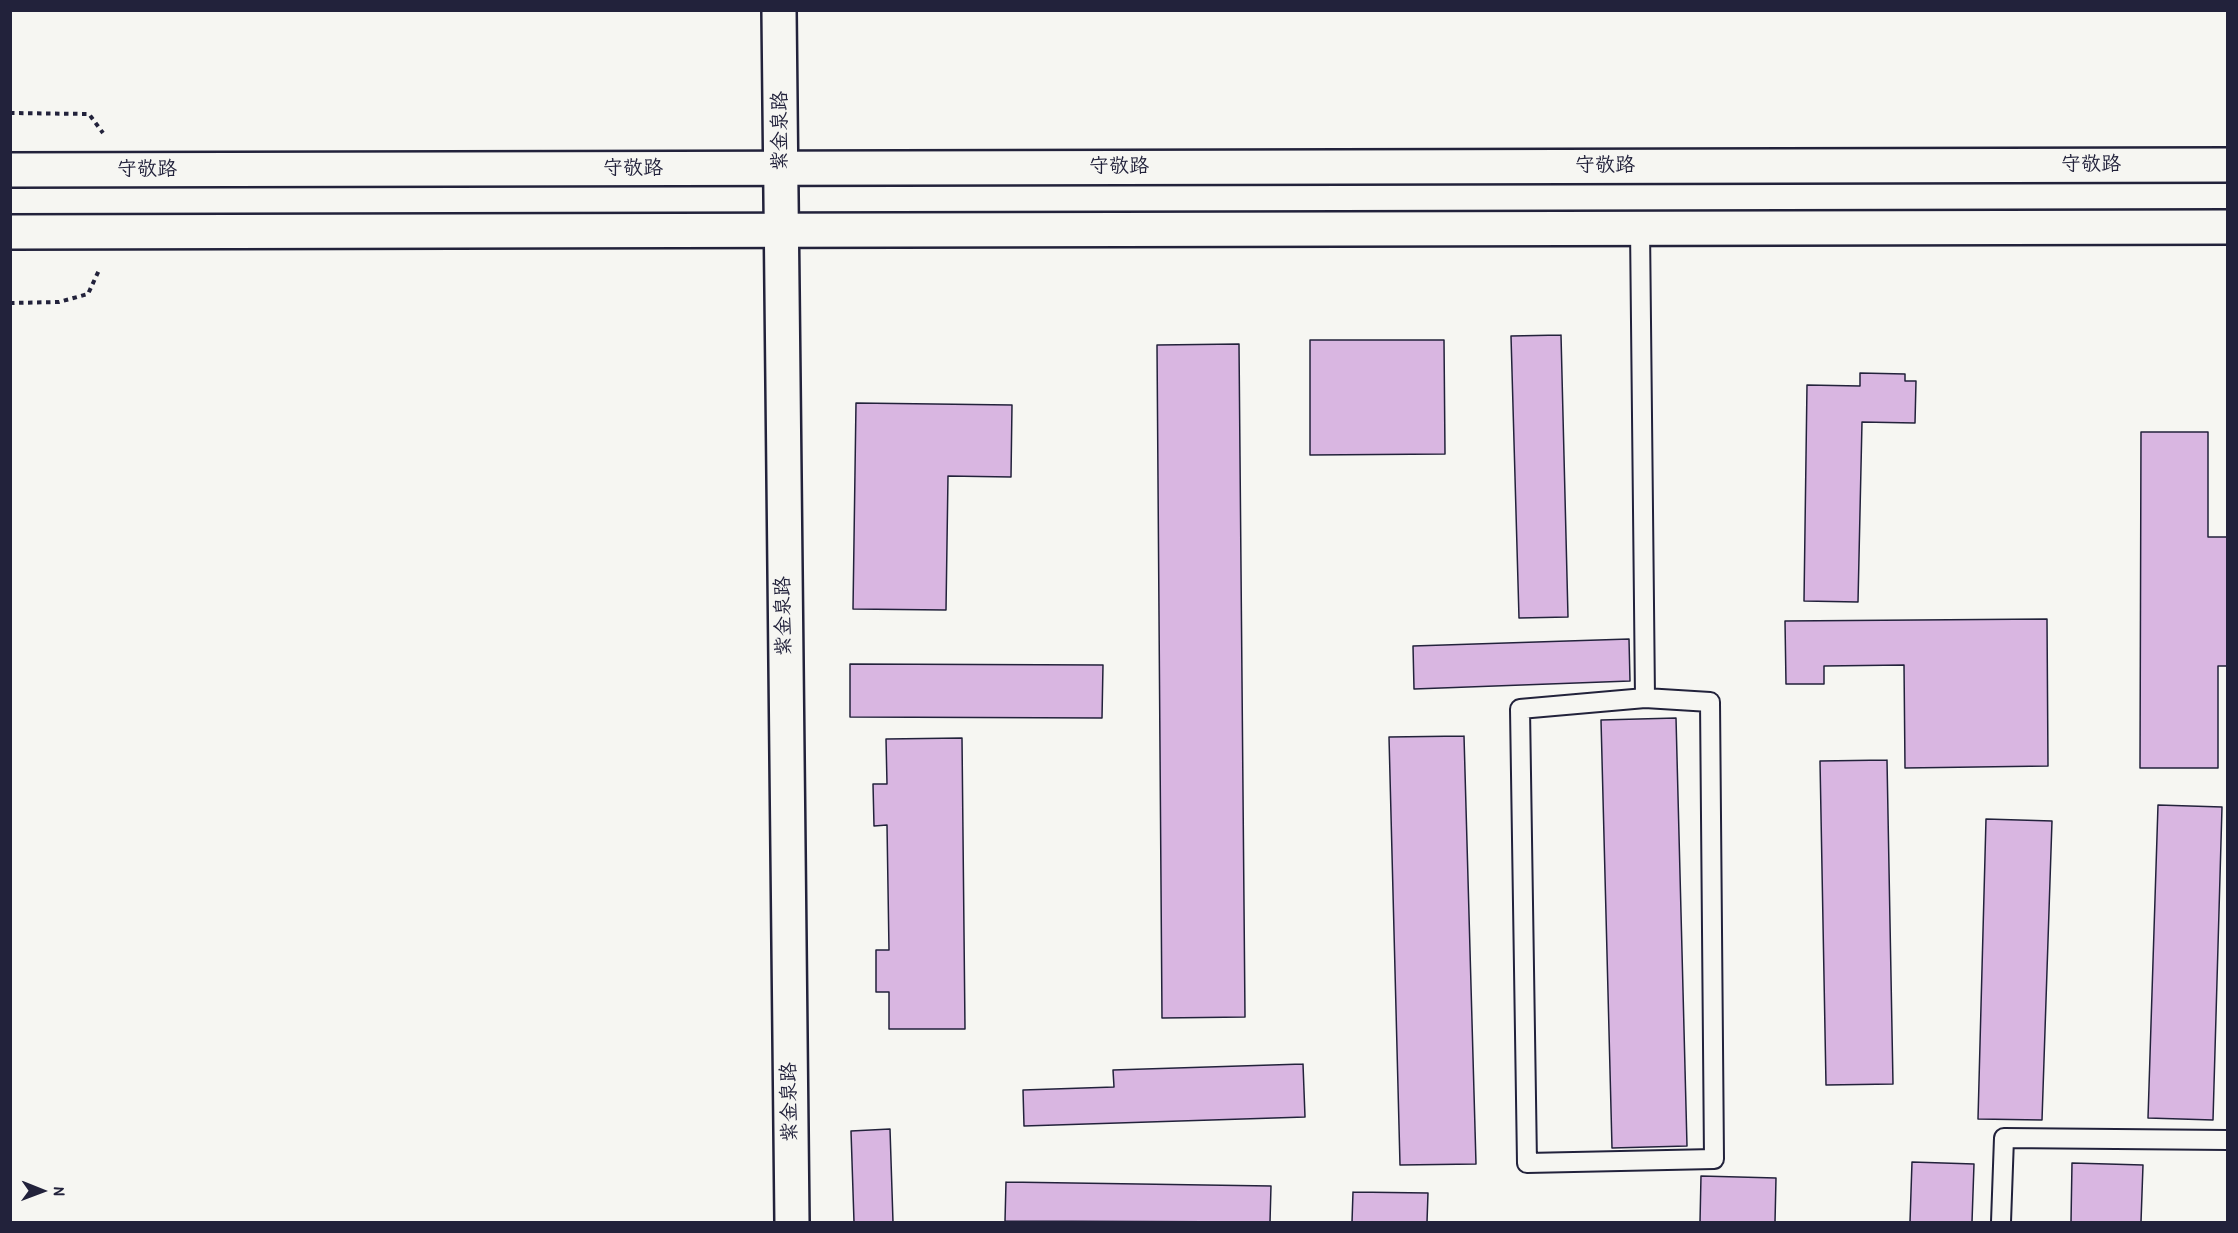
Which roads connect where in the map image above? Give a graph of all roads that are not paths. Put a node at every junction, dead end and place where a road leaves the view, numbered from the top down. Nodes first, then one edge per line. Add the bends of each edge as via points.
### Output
1 (779, 10) edge
2 (2228, 165) edge
3 (781, 168) junction
4 (10, 170) edge
5 (2228, 227) edge
6 (1640, 228) junction
7 (780, 230) junction
8 (10, 232) edge
9 (1645, 698) junction
10 (2228, 1140) edge
11 (792, 1222) edge
12 (2001, 1222) edge

1 - 3 main road, 紫金泉路
2 - 3 main road, 守敬路
3 - 4 main road, 守敬路
3 - 7 main road, 紫金泉路
5 - 6 main road
6 - 7 main road
6 - 9 lane
7 - 8 main road
7 - 11 main road, 紫金泉路
9 - 9 lane via 1710,702 1714,1159 1527,1163 1520,709
10 - 12 lane via 2004,1138

